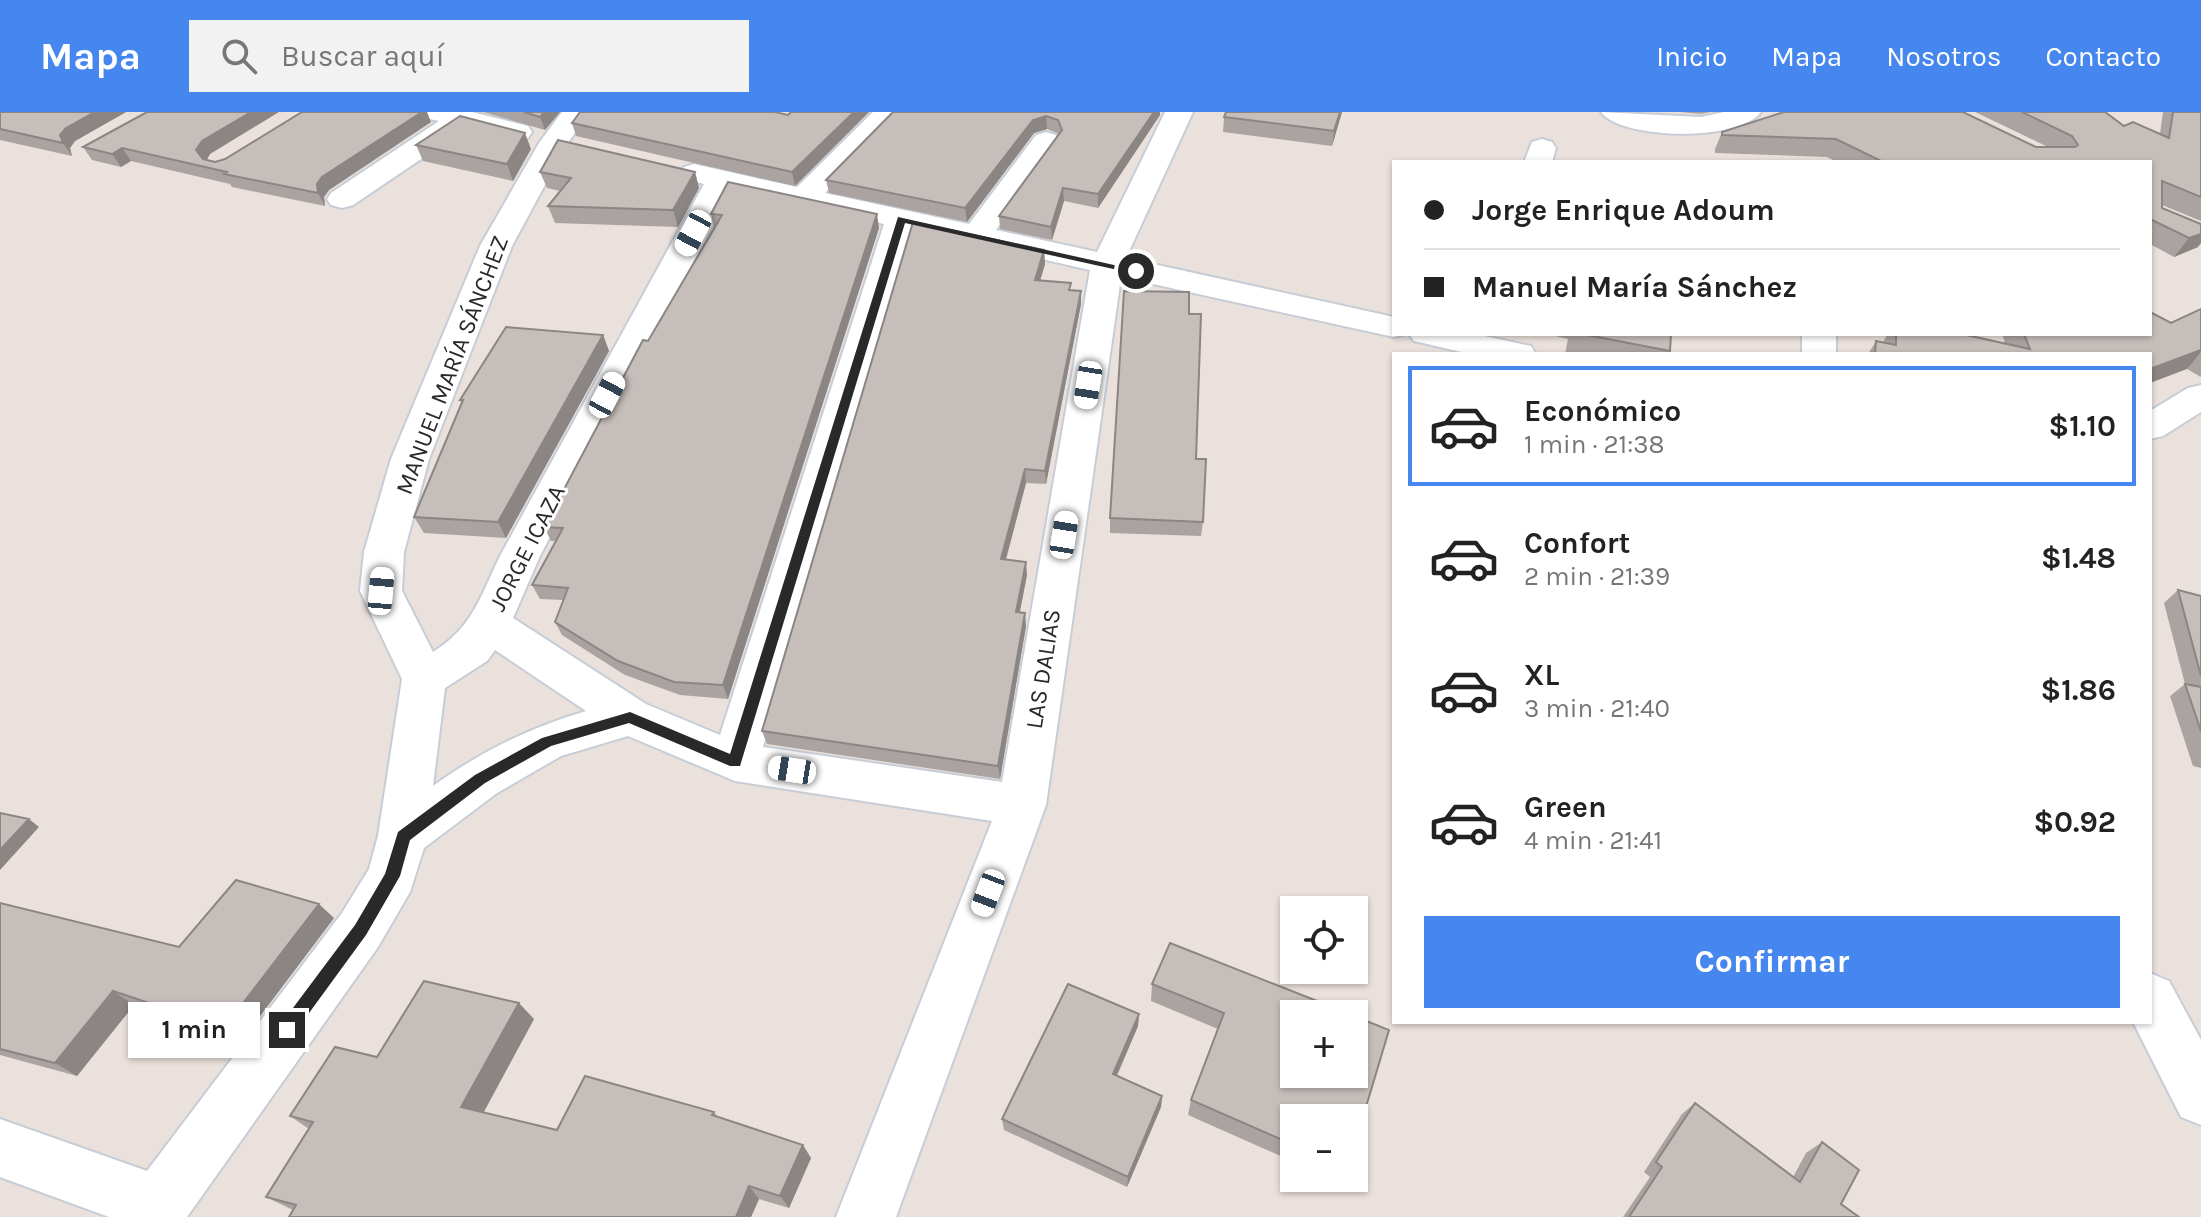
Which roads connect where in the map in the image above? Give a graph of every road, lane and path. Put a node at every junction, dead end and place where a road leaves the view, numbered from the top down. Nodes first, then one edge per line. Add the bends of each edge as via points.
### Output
1 (576, 112) edge
2 (889, 112) edge
3 (1179, 112) edge
4 (1615, 112) edge
5 (1747, 112) edge
6 (449, 115) edge
7 (1046, 141) dead end
8 (568, 146) junction
9 (661, 166) edge
10 (722, 179) junction
11 (342, 199) dead end
12 (802, 199) junction
13 (901, 219) junction
14 (975, 237) junction
15 (1107, 265) junction
16 (1392, 327) edge
17 (1439, 336) edge
18 (1500, 345) edge
19 (2201, 396) edge
20 (2152, 426) edge
21 (489, 624) junction
22 (424, 679) junction
23 (630, 717) junction
24 (735, 762) junction
25 (1022, 805) junction
26 (403, 836) junction
27 (2152, 1003) edge
28 (2201, 1097) edge
29 (0, 1148) edge
30 (154, 1211) edge
31 (866, 1217) edge

1 - 8 street, MANUEL MARÍA SÁNCHEZ
2 - 12 street
3 - 15 street, LAS DALIAS
4 - 5 street via 1659,122 1714,125
6 - 8 street
6 - 11 street
7 - 14 street
8 - 22 street, MANUEL MARÍA SÁNCHEZ via 496,246 410,459 384,552 381,591
9 - 10 street
10 - 12 street
10 - 21 street, JORGE ICAZA via 520,556
12 - 13 street
13 - 14 street
13 - 24 street
14 - 15 street
15 - 16 street
15 - 25 street, LAS DALIAS
17 - 18 street
19 - 20 street
21 - 22 street via 472,649
21 - 23 street, JORGE ICAZA
22 - 26 street
23 - 24 street, JORGE ICAZA
23 - 26 street via 547,742 480,779
24 - 25 street, JORGE ICAZA
25 - 31 street, LAS DALIAS
26 - 30 street via 392,876 360,930
27 - 28 street
29 - 30 street

